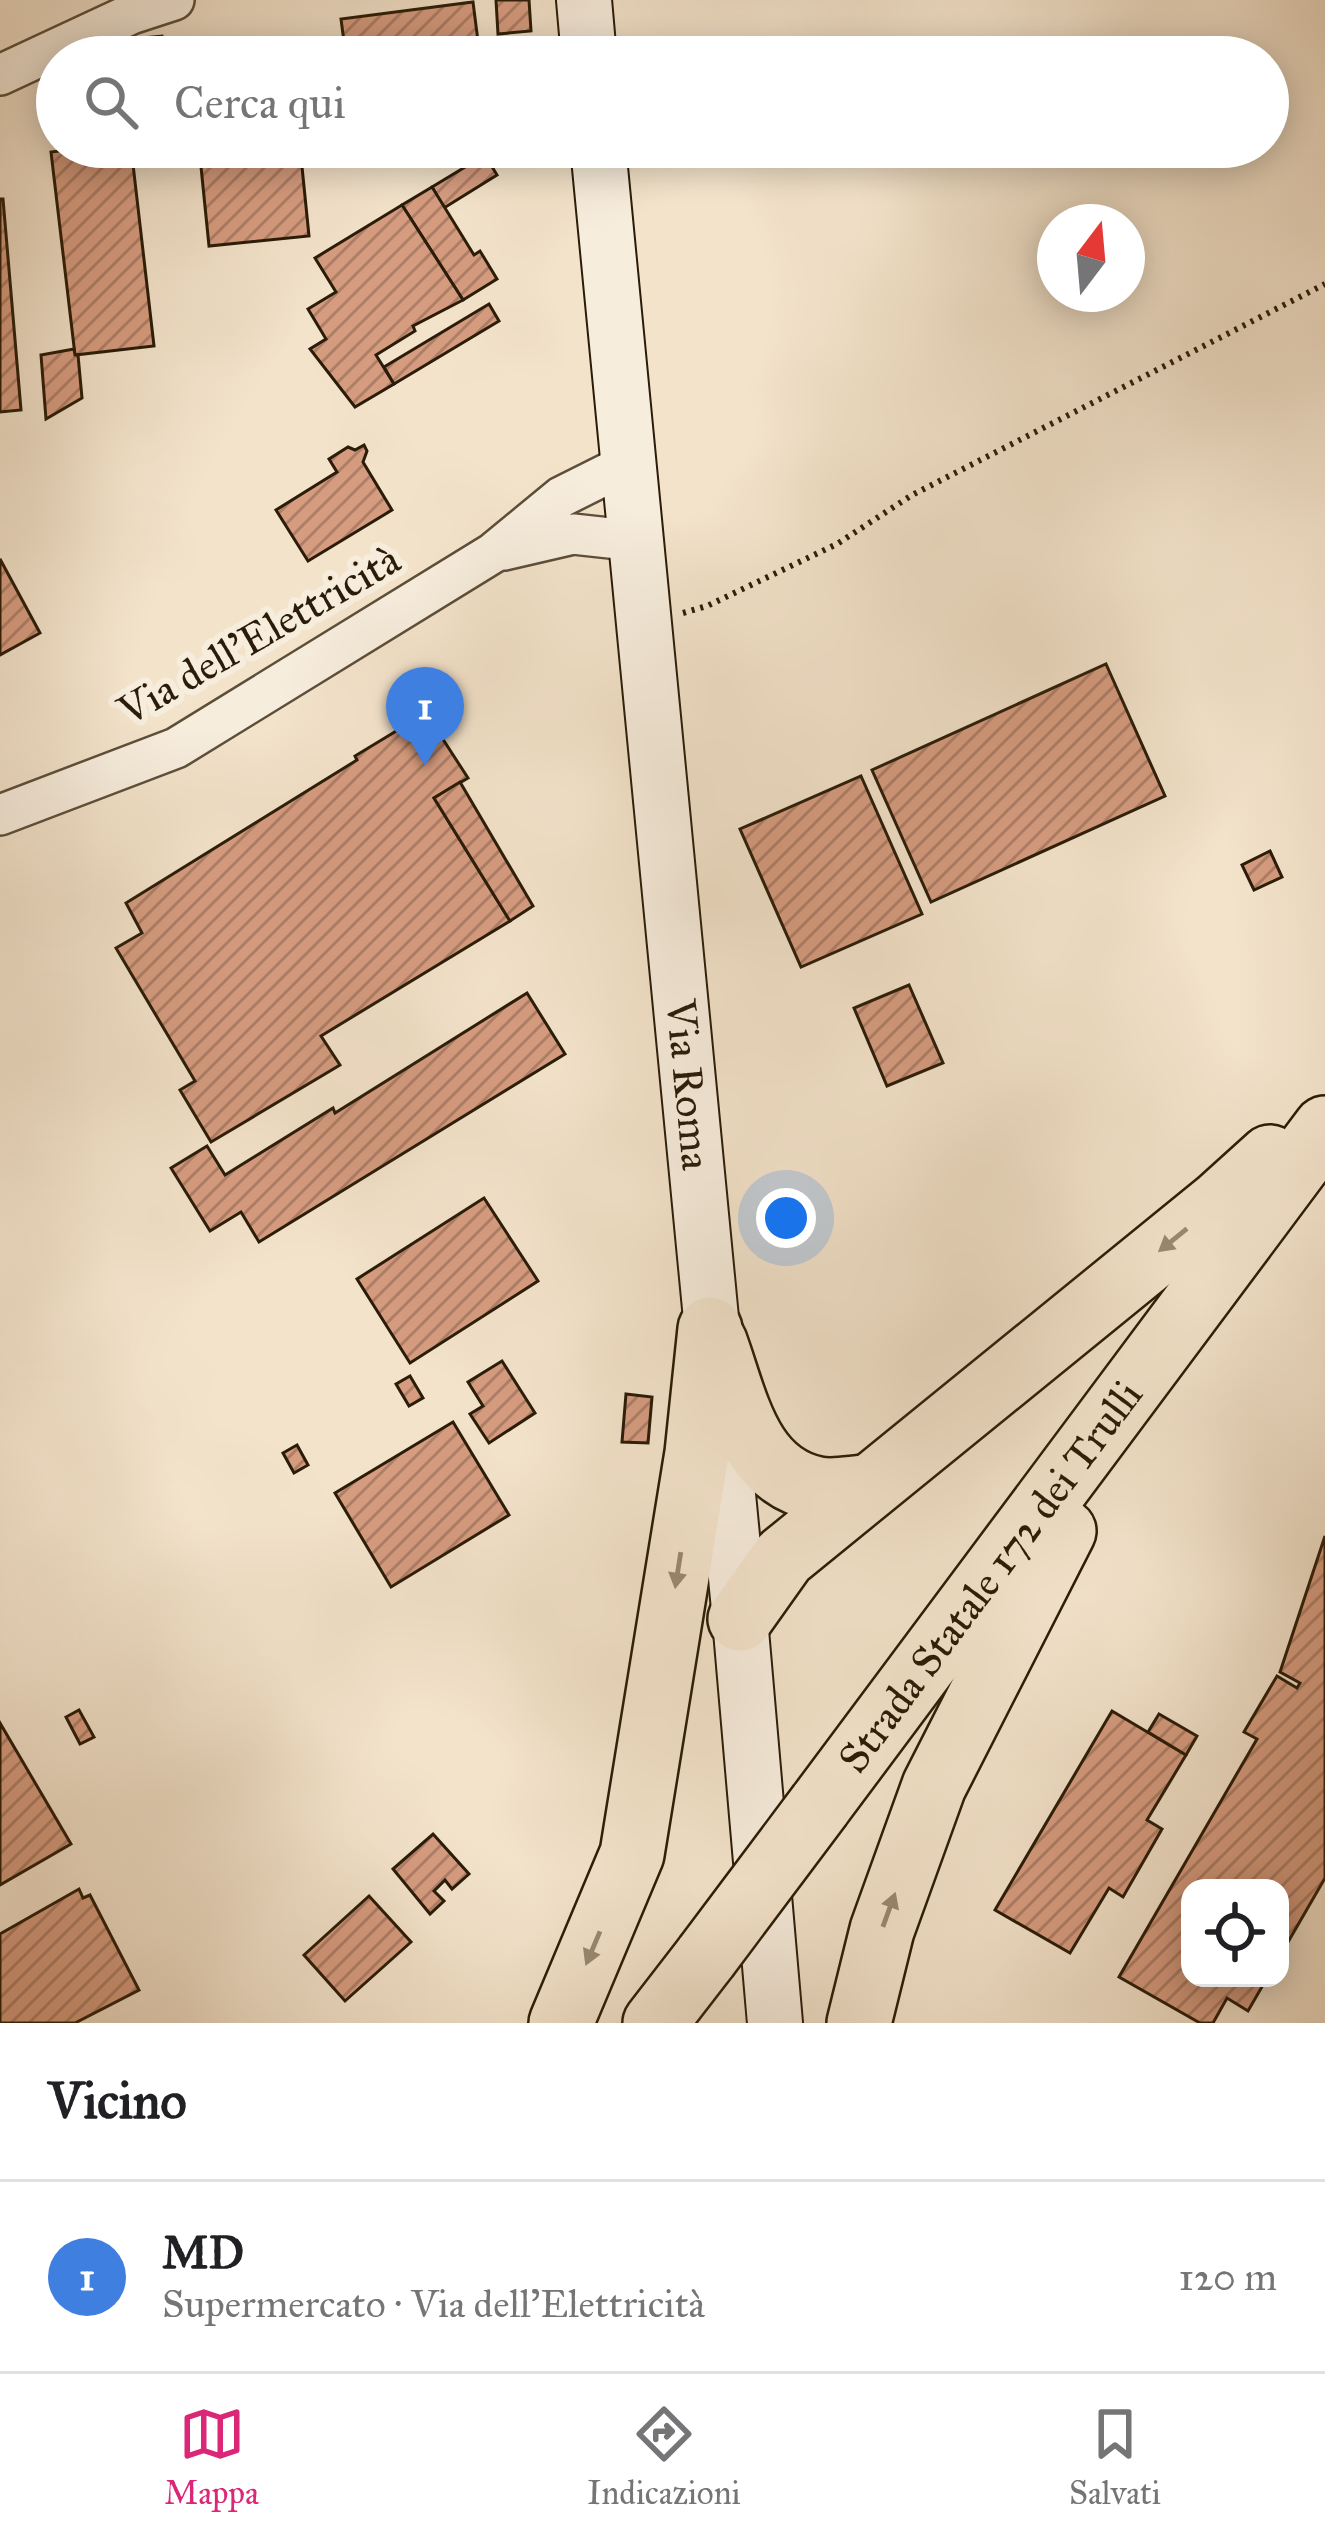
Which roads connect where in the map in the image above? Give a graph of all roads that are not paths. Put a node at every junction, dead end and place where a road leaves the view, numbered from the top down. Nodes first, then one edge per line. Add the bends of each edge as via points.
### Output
1 (174, 0) edge
2 (584, 0) edge
3 (84, 36) edge
4 (588, 36) edge
5 (36, 58) edge
6 (0, 75) edge
7 (600, 168) edge
8 (628, 464) junction
9 (637, 541) junction
10 (494, 553) junction
11 (0, 815) edge
12 (1325, 1108) edge
13 (1325, 1128) edge
14 (1218, 1271) junction
15 (710, 1329) junction
16 (866, 1486) junction
17 (740, 1619) junction
18 (561, 2023) edge
19 (655, 2023) edge
20 (775, 2023) edge
21 (859, 2023) edge

1 - 3 street
2 - 4 street
5 - 6 street
7 - 8 street, Via Roma
8 - 9 street, Via Roma
8 - 10 street, Via dell'Elettricità via 562,497
9 - 10 street, Via dell'Elettricità via 573,534
9 - 15 street, Via Roma
10 - 11 street, Via dell'Elettricità via 176,748
12 -> 16 main road via 1218,1204
13 - 14 main road, Strada Statale 172 dei Trulli
14 - 19 main road, Strada Statale 172 dei Trulli, bridge
21 -> 14 main road via 882,1930 934,1786 1050,1555
15 - 16 main road via 754,1448 784,1477 821,1490
15 - 17 street, Via Roma
15 -> 18 main road via 632,1854
16 - 17 main road via 784,1557
17 - 20 street, Via Roma

